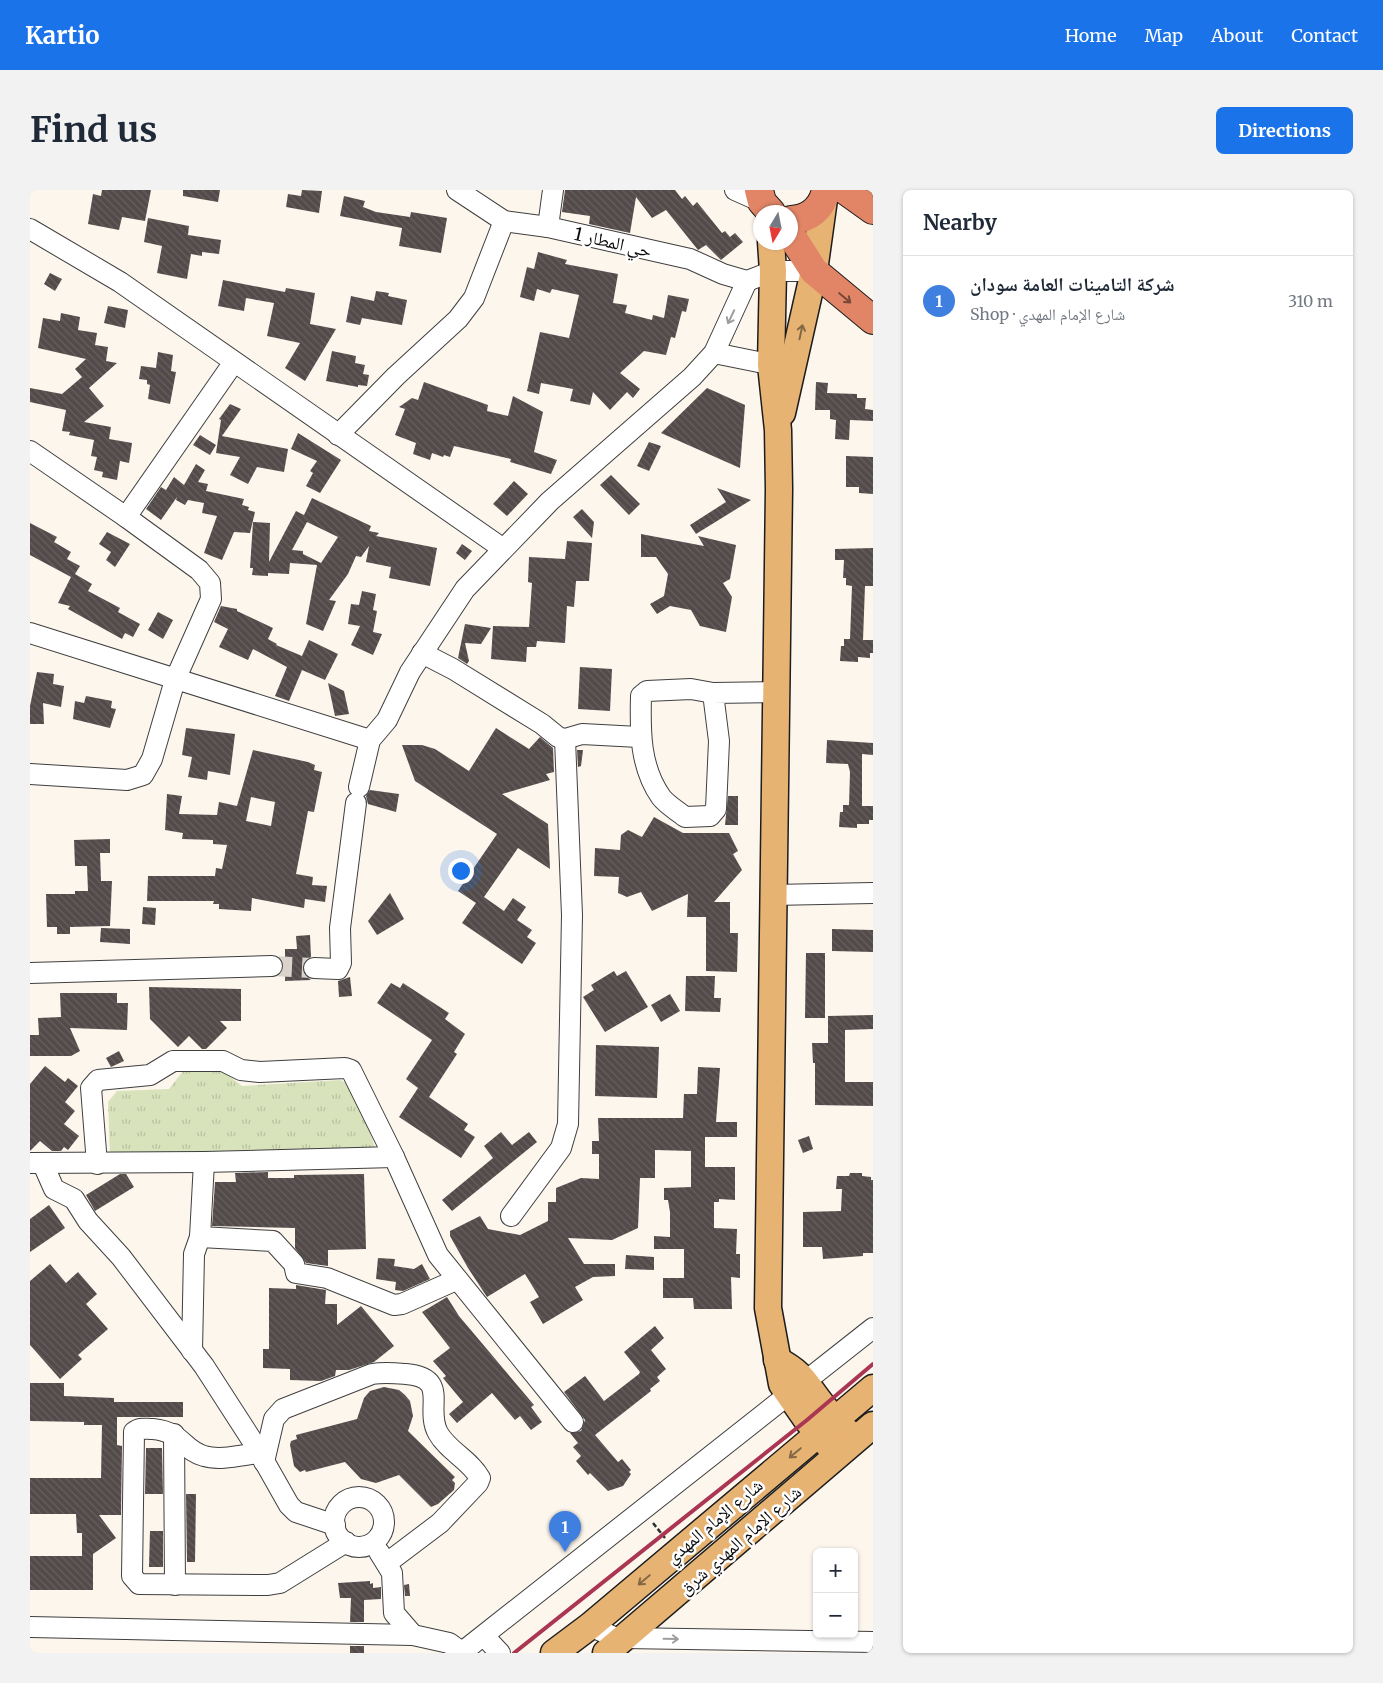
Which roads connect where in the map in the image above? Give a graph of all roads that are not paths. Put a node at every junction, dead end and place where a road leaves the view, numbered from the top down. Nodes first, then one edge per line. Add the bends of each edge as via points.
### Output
1 (457, 190) edge
2 (553, 190) edge
3 (735, 190) edge
4 (831, 193) edge
5 (764, 205) edge
6 (873, 210) edge
7 (798, 213) edge
8 (504, 221) junction
9 (548, 226) junction
10 (30, 229) edge
11 (798, 248) edge
12 (772, 250) edge
13 (773, 271) junction
14 (814, 271) junction
15 (748, 281) junction
16 (873, 320) edge
17 (714, 353) junction
18 (234, 362) junction
19 (782, 367) junction
20 (338, 435) junction
21 (30, 451) edge
22 (126, 517) junction
23 (502, 548) junction
24 (30, 633) edge
25 (422, 653) junction
26 (175, 680) junction
27 (775, 692) junction
28 (714, 694) junction
29 (639, 737) junction
30 (565, 739) junction
31 (370, 740) junction
32 (30, 774) edge
33 (873, 893) edge
34 (772, 895) junction
35 (272, 966) tunnel mouth
36 (314, 968) tunnel mouth
37 (30, 973) edge
38 (394, 1157) junction
39 (204, 1162) junction
40 (37, 1164) edge
41 (97, 1164) junction
42 (511, 1216) dead end
43 (200, 1237) junction
44 (456, 1280) junction
45 (873, 1328) edge
46 (192, 1350) junction
47 (797, 1387) junction
48 (873, 1388) edge
49 (573, 1422) dead end
50 (827, 1426) junction
51 (174, 1434) junction
52 (855, 1440) edge
53 (262, 1458) junction
54 (335, 1525) junction
55 (346, 1542) junction
56 (372, 1543) junction
57 (386, 1563) junction
58 (175, 1585) junction
59 (590, 1626) junction
60 (30, 1627) edge
61 (413, 1635) junction
62 (484, 1636) junction
63 (873, 1642) edge
64 (615, 1646) edge
65 (462, 1653) edge
66 (500, 1653) edge
67 (554, 1653) edge

1 - 8 street, حي المطار 1
2 - 9 street
3 - 5 street
4 - 6 highway
4 - 7 highway via 810,215
4 - 14 main road
8 - 9 street, حي المطار 1
8 - 20 street via 474,298 458,319
9 - 15 street, حي المطار 1 via 690,259 722,274
10 - 18 street via 120,282
11 - 14 highway
12 - 13 main road
13 - 14 street
13 - 15 street
13 - 19 main road
14 -> 16 highway
19 -> 14 main road
15 -> 17 street
17 - 19 street
17 - 23 street via 692,377 550,501
18 - 20 street
18 - 22 street
19 - 27 main road via 778,430
20 - 23 street
21 - 22 street
22 - 26 street via 198,570 210,583 211,599
23 - 25 street via 465,588
24 - 26 street
25 - 30 street
25 - 31 street via 387,720
26 - 31 street
26 - 32 street via 152,759 143,775 127,780
27 - 28 street
27 - 34 main road
28 - 29 street via 691,689 647,691 641,696
28 - 29 street via 718,741 716,809 710,816 685,817 662,798 645,764
29 - 30 street via 582,734
30 - 42 street via 572,915 568,1124 561,1148
31 - 36 street via 358,795 340,928 341,963 338,969
33 - 34 street
34 - 47 main road via 768,1308 777,1360 791,1367
35 - 37 street
38 - 39 street
38 - 41 street via 351,1070 260,1072 241,1070 223,1061 183,1060 173,1061 150,1075 98,1080 92,1084
38 - 44 street via 438,1255
39 - 41 street
39 - 43 street
40 - 41 street
40 - 46 street via 54,1189 74,1199 88,1221 121,1257
43 - 44 street via 273,1241 294,1264 296,1273 327,1278 394,1305
43 - 46 street via 194,1254
44 - 49 street
45 - 47 street
46 - 53 street
47 - 50 main road via 823,1406
47 - 62 street
48 - 50 main road, شارع الإمام المهدي
50 - 52 main road
50 -> 59 main road, شارع الإمام المهدي
51 - 53 street via 204,1456
51 - 58 street
51 - 58 street via 139,1428 134,1432 132,1576 139,1584
52 - 64 main road, شارع الإمام المهدي شرق
53 - 54 street via 296,1512
53 - 57 street via 274,1419 284,1408 372,1374 419,1375 427,1379 432,1386 436,1430 480,1478 440,1523
54 - 55 street via 340,1538
54 - 56 street via 341,1505 353,1498 366,1498 378,1506 384,1519 382,1532
55 - 56 street via 359,1546
55 - 58 street via 280,1583
56 - 57 street
57 - 61 street via 392,1573 394,1613
59 - 64 street via 614,1638
59 - 67 main road, شارع الإمام المهدي
60 - 61 street
61 - 65 street via 449,1643
62 - 65 street
62 - 66 street
64 -> 63 street

